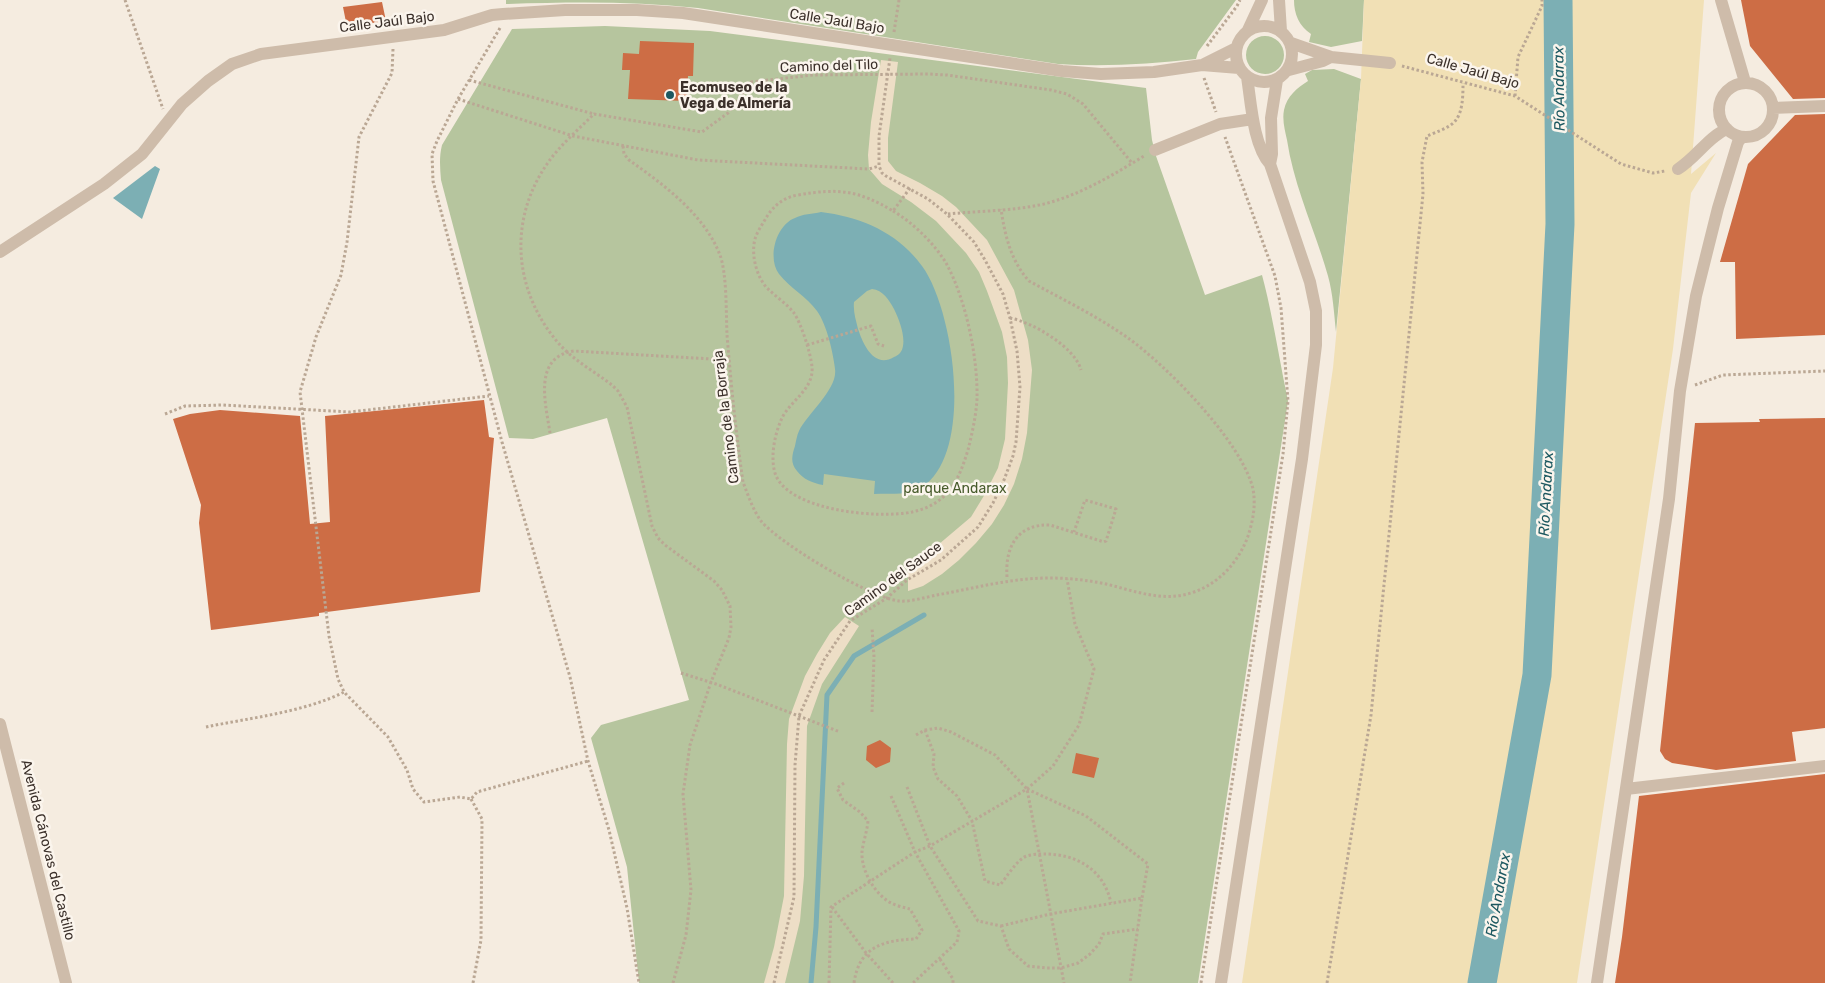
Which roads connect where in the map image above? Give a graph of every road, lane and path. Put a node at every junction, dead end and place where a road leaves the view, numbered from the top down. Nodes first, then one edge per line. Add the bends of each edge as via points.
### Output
1 (125, 0) edge
2 (899, 0) edge
3 (1240, 0) edge
4 (1262, 0) edge
5 (1279, 0) edge
6 (1542, 0) edge
7 (1721, 0) edge
8 (503, 14) junction
9 (1248, 30) junction
10 (1281, 31) junction
11 (394, 36) junction
12 (1291, 44) junction
13 (892, 46) junction
14 (1236, 48) junction
15 (1204, 50) dead end
16 (1331, 58) junction
17 (1390, 63) joint
18 (1202, 70) junction
19 (1289, 70) junction
20 (1243, 73) junction
21 (888, 75) junction
22 (469, 80) junction
23 (1277, 80) junction
24 (1745, 82) junction
25 (1463, 83) junction
26 (1515, 96) junction
27 (458, 99) junction
28 (1825, 106) edge
29 (1773, 108) junction
30 (594, 114) junction
31 (1253, 119) junction
32 (167, 121) junction
33 (1220, 124) junction
34 (1727, 129) junction
35 (573, 136) junction
36 (1742, 137) junction
37 (623, 146) junction
38 (1155, 150) joint
39 (1132, 163) junction
40 (1270, 164) junction
41 (879, 166) junction
42 (1678, 168) joint
43 (910, 188) junction
44 (1001, 209) junction
45 (893, 210) junction
46 (947, 214) junction
47 (0, 252) edge
48 (1010, 318) junction
49 (807, 345) junction
50 (884, 346) dead end
51 (567, 352) junction
52 (729, 360) junction
53 (1081, 370) dead end
54 (1825, 371) edge
55 (1680, 391) junction
56 (489, 396) junction
57 (301, 409) junction
58 (165, 414) dead end
59 (550, 434) dead end
60 (1074, 532) junction
61 (1007, 577) dead end
62 (1067, 579) junction
63 (887, 598) junction
64 (872, 628) dead end
65 (681, 672) dead end
66 (711, 682) junction
67 (344, 692) junction
68 (872, 712) dead end
69 (800, 716) junction
70 (0, 724) edge
71 (206, 727) dead end
72 (925, 730) junction
73 (840, 732) dead end
74 (916, 735) dead end
75 (588, 761) junction
76 (1825, 766) edge
77 (844, 782) dead end
78 (907, 787) dead end
79 (1027, 789) junction
80 (1626, 789) junction
81 (891, 796) dead end
82 (471, 799) junction
83 (972, 821) junction
84 (930, 846) junction
85 (915, 852) junction
86 (1040, 854) junction
87 (870, 881) junction
88 (1142, 898) junction
89 (1111, 903) junction
90 (831, 907) junction
91 (1050, 914) junction
92 (1001, 926) junction
93 (1138, 929) junction
94 (866, 953) junction
95 (940, 958) junction
96 (1061, 968) junction
97 (66, 983) edge
98 (473, 983) edge
99 (639, 983) edge
100 (673, 983) edge
101 (774, 983) edge
102 (829, 983) edge
103 (854, 983) edge
104 (893, 983) edge
105 (913, 983) edge
106 (953, 983) edge
107 (1064, 983) edge
108 (1130, 983) edge
109 (1201, 983) edge
110 (1221, 983) edge
111 (1327, 983) edge
112 (1597, 983) edge

1 - 32 path
2 - 13 path
3 - 15 path
4 - 9 street
5 - 10 street
6 - 26 path via 1518,58
7 - 24 street
8 - 11 street, Calle Jaúl Bajo via 444,30
8 - 13 street, Calle Jaúl Bajo via 565,10 683,13
8 - 22 path via 498,32
9 - 10 street via 1271,26
9 - 14 street
10 - 12 street
11 - 32 street, Calle Jaúl Bajo via 261,54 232,64 208,81
11 - 57 path via 392,72 359,137 341,275 316,337 300,392
12 - 16 street
12 - 19 street via 1293,57
13 - 18 street, Calle Jaúl Bajo via 1062,72 1101,74
13 - 21 path
14 - 18 street, Calle Jaúl Bajo
14 - 20 street via 1236,59
16 - 17 street
16 - 19 street
17 - 25 path, Calle Jaúl Bajo
18 - 20 street, Calle Jaúl Bajo
18 - 33 path
19 - 23 street
20 - 23 street via 1256,82
20 - 31 street
21 - 30 path, Camino del Tilo via 813,75 751,82 728,113 702,132
21 - 39 path, Camino del Tilo via 947,75 1067,94 1083,104
21 - 41 path via 879,136
22 - 27 path
22 - 30 path, Camino del Tilo
23 - 40 street via 1271,118
24 - 29 street via 1767,92
24 - 34 street via 1736,84 1722,96 1719,113
25 - 26 path, Calle Jaúl Bajo
25 - 111 path via 1457,120 1427,136 1422,162 1423,194 1371,715
26 - 42 path, Calle Jaúl Bajo via 1621,164 1653,172
27 - 35 path
27 - 56 path via 432,154 433,181
28 - 29 street
29 - 36 street via 1770,124 1764,130
30 - 35 path
31 - 33 street
31 - 40 street via 1263,156
32 - 47 street, Calle Jaúl Bajo via 142,154 104,184
33 - 38 street
33 - 109 path via 1275,276 1281,308 1288,401 1283,454
34 - 36 street
34 - 42 street
35 - 37 path
35 - 51 path via 556,152 539,176 526,210 521,241 523,274 532,304
36 - 55 street via 1715,216 1696,296
37 - 41 path via 698,160
37 - 52 path, Camino de la Borraja via 629,160 676,196 712,240 720,257 724,278
38 - 39 path
39 - 44 path via 1071,196 1043,204
40 - 110 street via 1310,282 1316,310 1316,345 1302,459
41 - 43 path, Camino del Sauce via 886,176
43 - 45 path
43 - 46 path, Camino del Sauce
44 - 46 path
44 - 62 path, Camino de la Borraja via 1014,258 1029,281 1116,330 1162,366 1221,431 1248,475 1253,491 1254,512 1244,546 1224,574 1193,593 1163,597
45 - 49 path via 873,199 842,191 792,196 772,207 756,236 755,262 764,286 794,314
45 - 49 path via 920,231 945,262 963,304 972,344 977,399 972,435 963,468 943,498 912,512 859,513 804,500 780,482 775,472 773,446 783,417 810,382 812,367
46 - 48 path, Camino del Sauce via 974,242 985,260 1003,294
48 - 53 path via 1028,323 1055,340 1077,360
48 - 63 path, Camino del Sauce via 1020,387 1016,442 1004,480 978,527 941,560 907,580
49 - 50 path via 871,326 878,344
51 - 52 path
51 - 59 path via 554,361 545,377 544,397
51 - 66 path via 612,385 627,407 656,535 672,551 714,581 730,604 729,638
52 - 63 path, Camino de la Borraja via 743,482 760,520 814,561
54 - 55 path via 1723,375
55 - 80 street via 1669,499
56 - 57 path via 350,412
56 - 75 path via 570,677
57 - 58 path via 184,406
57 - 67 path via 328,636
60 - 60 path via 1106,541 1116,510 1085,500
60 - 61 path via 1050,525 1026,530 1013,542 1007,556
62 - 63 path, Camino de la Borraja via 1008,582 900,601
62 - 79 path via 1076,624 1094,669 1079,725 1052,766
63 - 69 path, Camino del Sauce via 850,621 824,660
64 - 68 path
65 - 66 path
66 - 69 path
66 - 100 path via 690,745 683,794 691,890 686,935
67 - 71 path via 297,708
67 - 82 path via 388,737 407,770 413,789 424,802 460,797
69 - 73 path
69 - 101 path, Camino del Sauce via 795,765 794,896
70 - 97 street, Avenida Cánovas del Castillo
72 - 74 path
72 - 79 path via 938,728 950,732 995,755
72 - 83 path via 934,754 933,767 938,779 957,796
75 - 82 path via 477,792
75 - 99 path via 625,900
76 - 80 street
77 - 87 path via 837,788 843,800 868,821 862,866
78 - 84 path
79 - 83 path
79 - 86 path
79 - 88 path via 1086,816 1148,864
80 - 112 street
81 - 85 path
82 - 98 path via 482,820 482,940
83 - 84 path
83 - 86 path via 985,881 1000,885 1023,858
84 - 85 path
84 - 92 path via 978,921
85 - 87 path
85 - 95 path via 959,931 957,942
86 - 89 path via 1061,854 1079,860 1105,885
86 - 91 path
87 - 90 path
87 - 94 path via 884,899 910,910 922,930 916,938 893,940
88 - 89 path
88 - 93 path
89 - 91 path
90 - 94 path
90 - 102 path
91 - 92 path
91 - 96 path
92 - 96 path via 1009,949 1028,966
93 - 96 path via 1104,934 1090,954 1078,963
93 - 108 path
94 - 103 path via 856,969
94 - 104 path
95 - 105 path
95 - 106 path
96 - 107 path

